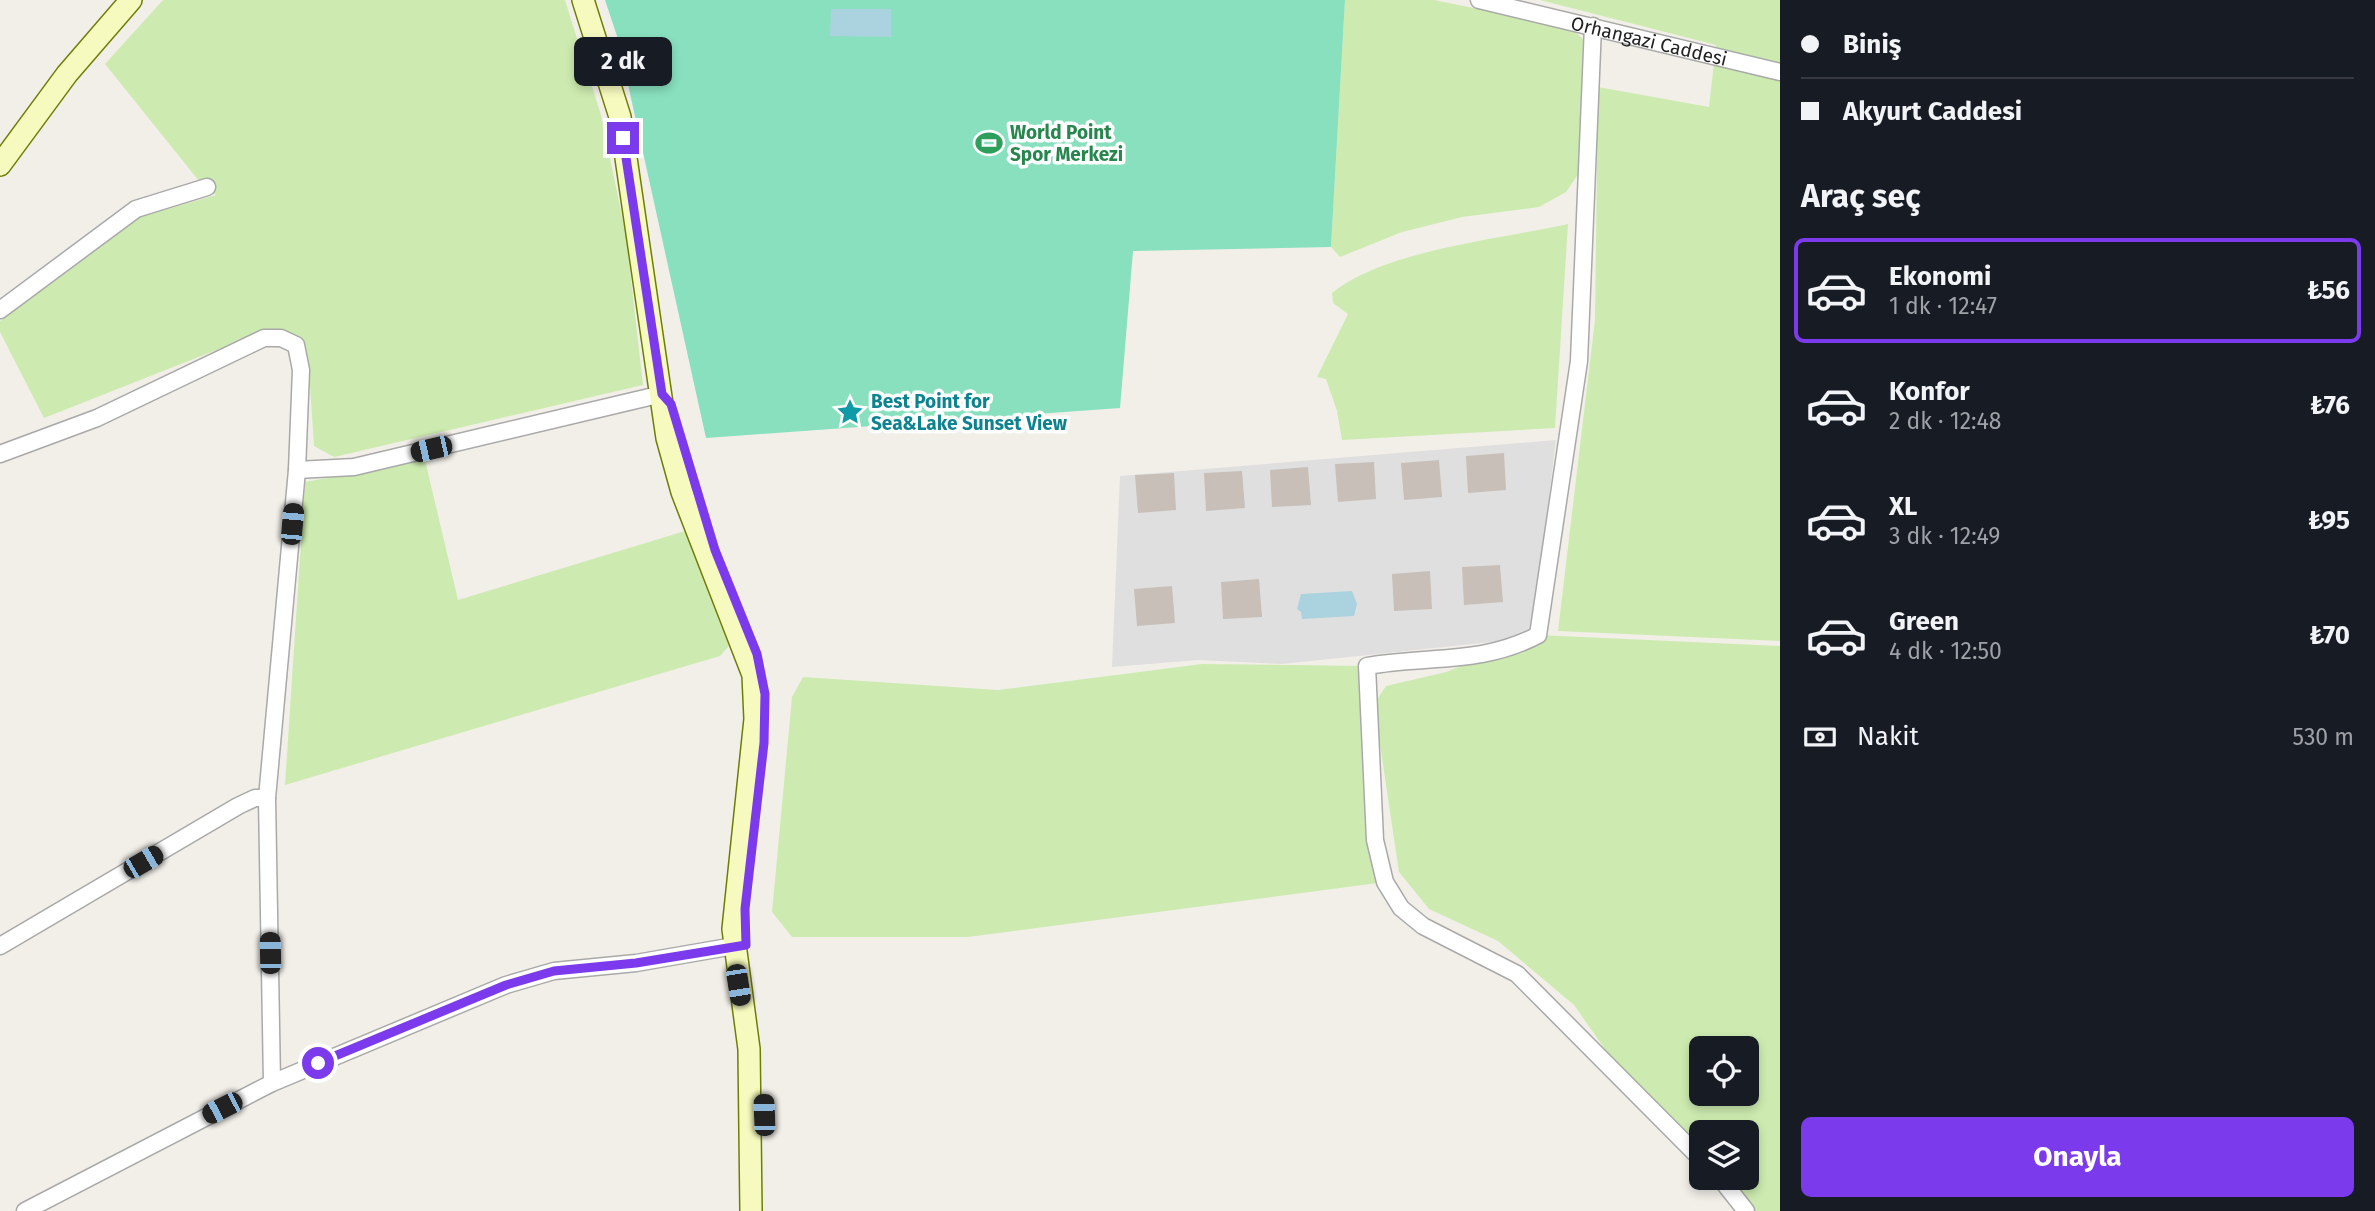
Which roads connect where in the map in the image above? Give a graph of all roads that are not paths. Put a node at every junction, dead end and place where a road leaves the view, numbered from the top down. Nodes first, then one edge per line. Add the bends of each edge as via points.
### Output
1 (131, 0) edge
2 (583, 0) edge
3 (1479, 0) edge
4 (1593, 26) junction
5 (1780, 72) edge
6 (0, 165) edge
7 (207, 187) dead end
8 (0, 310) edge
9 (662, 394) junction
10 (0, 454) edge
11 (297, 470) junction
12 (267, 799) junction
13 (740, 945) junction
14 (0, 946) edge
15 (272, 1083) junction
16 (1689, 1147) edge
17 (1729, 1190) edge
18 (25, 1211) edge
19 (751, 1211) edge
20 (763, 1211) edge
21 (1746, 1211) edge

1 - 6 street via 67,74
2 - 9 street via 620,117
3 - 4 street, Orhangazi Caddesi
4 - 5 street, Orhangazi Caddesi
4 - 16 street via 1579,361 1538,635 1487,655 1367,666 1376,840 1385,882 1401,908 1423,926 1517,974
7 - 8 street via 136,209
9 - 11 street via 354,467
9 - 13 street via 661,411 682,492 754,683 755,719 733,909
10 - 11 street via 97,418 264,338 281,338 296,345 301,356
11 - 12 street
12 - 14 street via 238,806
12 - 15 street
13 - 15 street via 554,971 506,985
13 - 19 street via 749,1049
13 - 20 street via 761,1053
15 - 18 street
17 - 21 street

